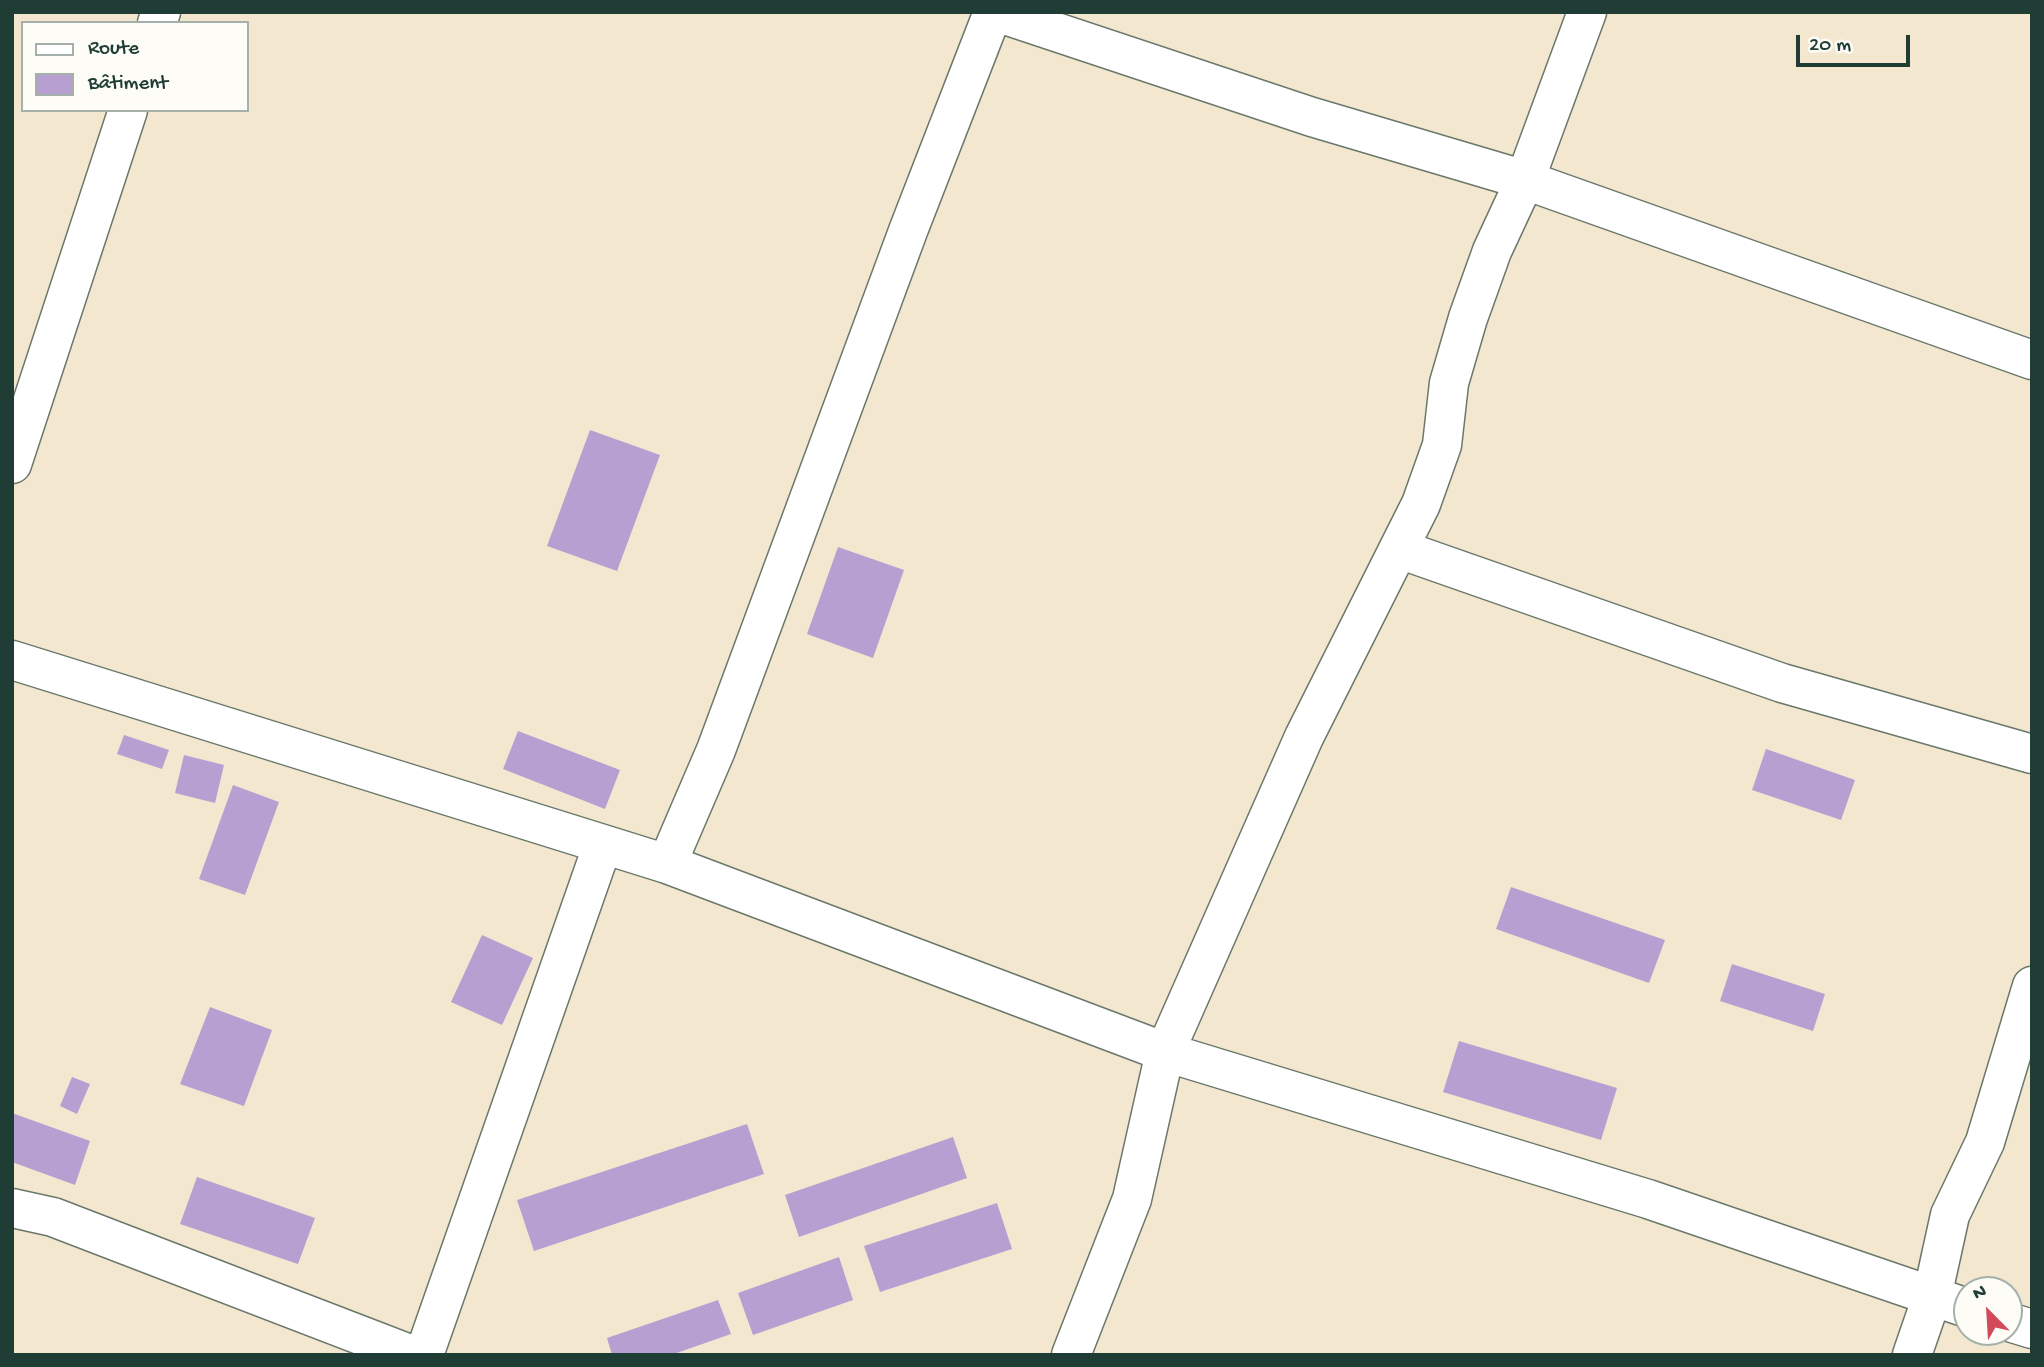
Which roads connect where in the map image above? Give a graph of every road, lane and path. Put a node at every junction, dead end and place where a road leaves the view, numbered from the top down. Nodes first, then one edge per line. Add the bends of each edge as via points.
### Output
1 (995, 12) edge
2 (1587, 12) edge
3 (127, 112) edge
4 (1525, 180) junction
5 (2032, 360) edge
6 (12, 464) edge
7 (1399, 549) junction
8 (12, 660) edge
9 (2032, 754) edge
10 (603, 844) junction
11 (667, 864) junction
12 (2032, 986) edge
13 (1165, 1052) junction
14 (12, 1208) edge
15 (1950, 1303) edge
16 (412, 1355) edge
17 (424, 1355) edge
18 (1071, 1355) edge
19 (1912, 1355) edge

1 - 4 street via 1312,117
1 - 11 street via 716,750
2 - 4 street
3 - 6 street
4 - 5 street
4 - 7 street via 1468,318 1449,383 1442,445 1422,504
7 - 9 street via 1782,683
7 - 13 street via 1304,737
8 - 10 street
10 - 11 street
10 - 17 street
11 - 13 street
12 - 15 street via 1985,1142 1950,1215
13 - 15 street via 1648,1199
13 - 18 street via 1132,1199
14 - 16 street via 53,1217
15 - 19 street

